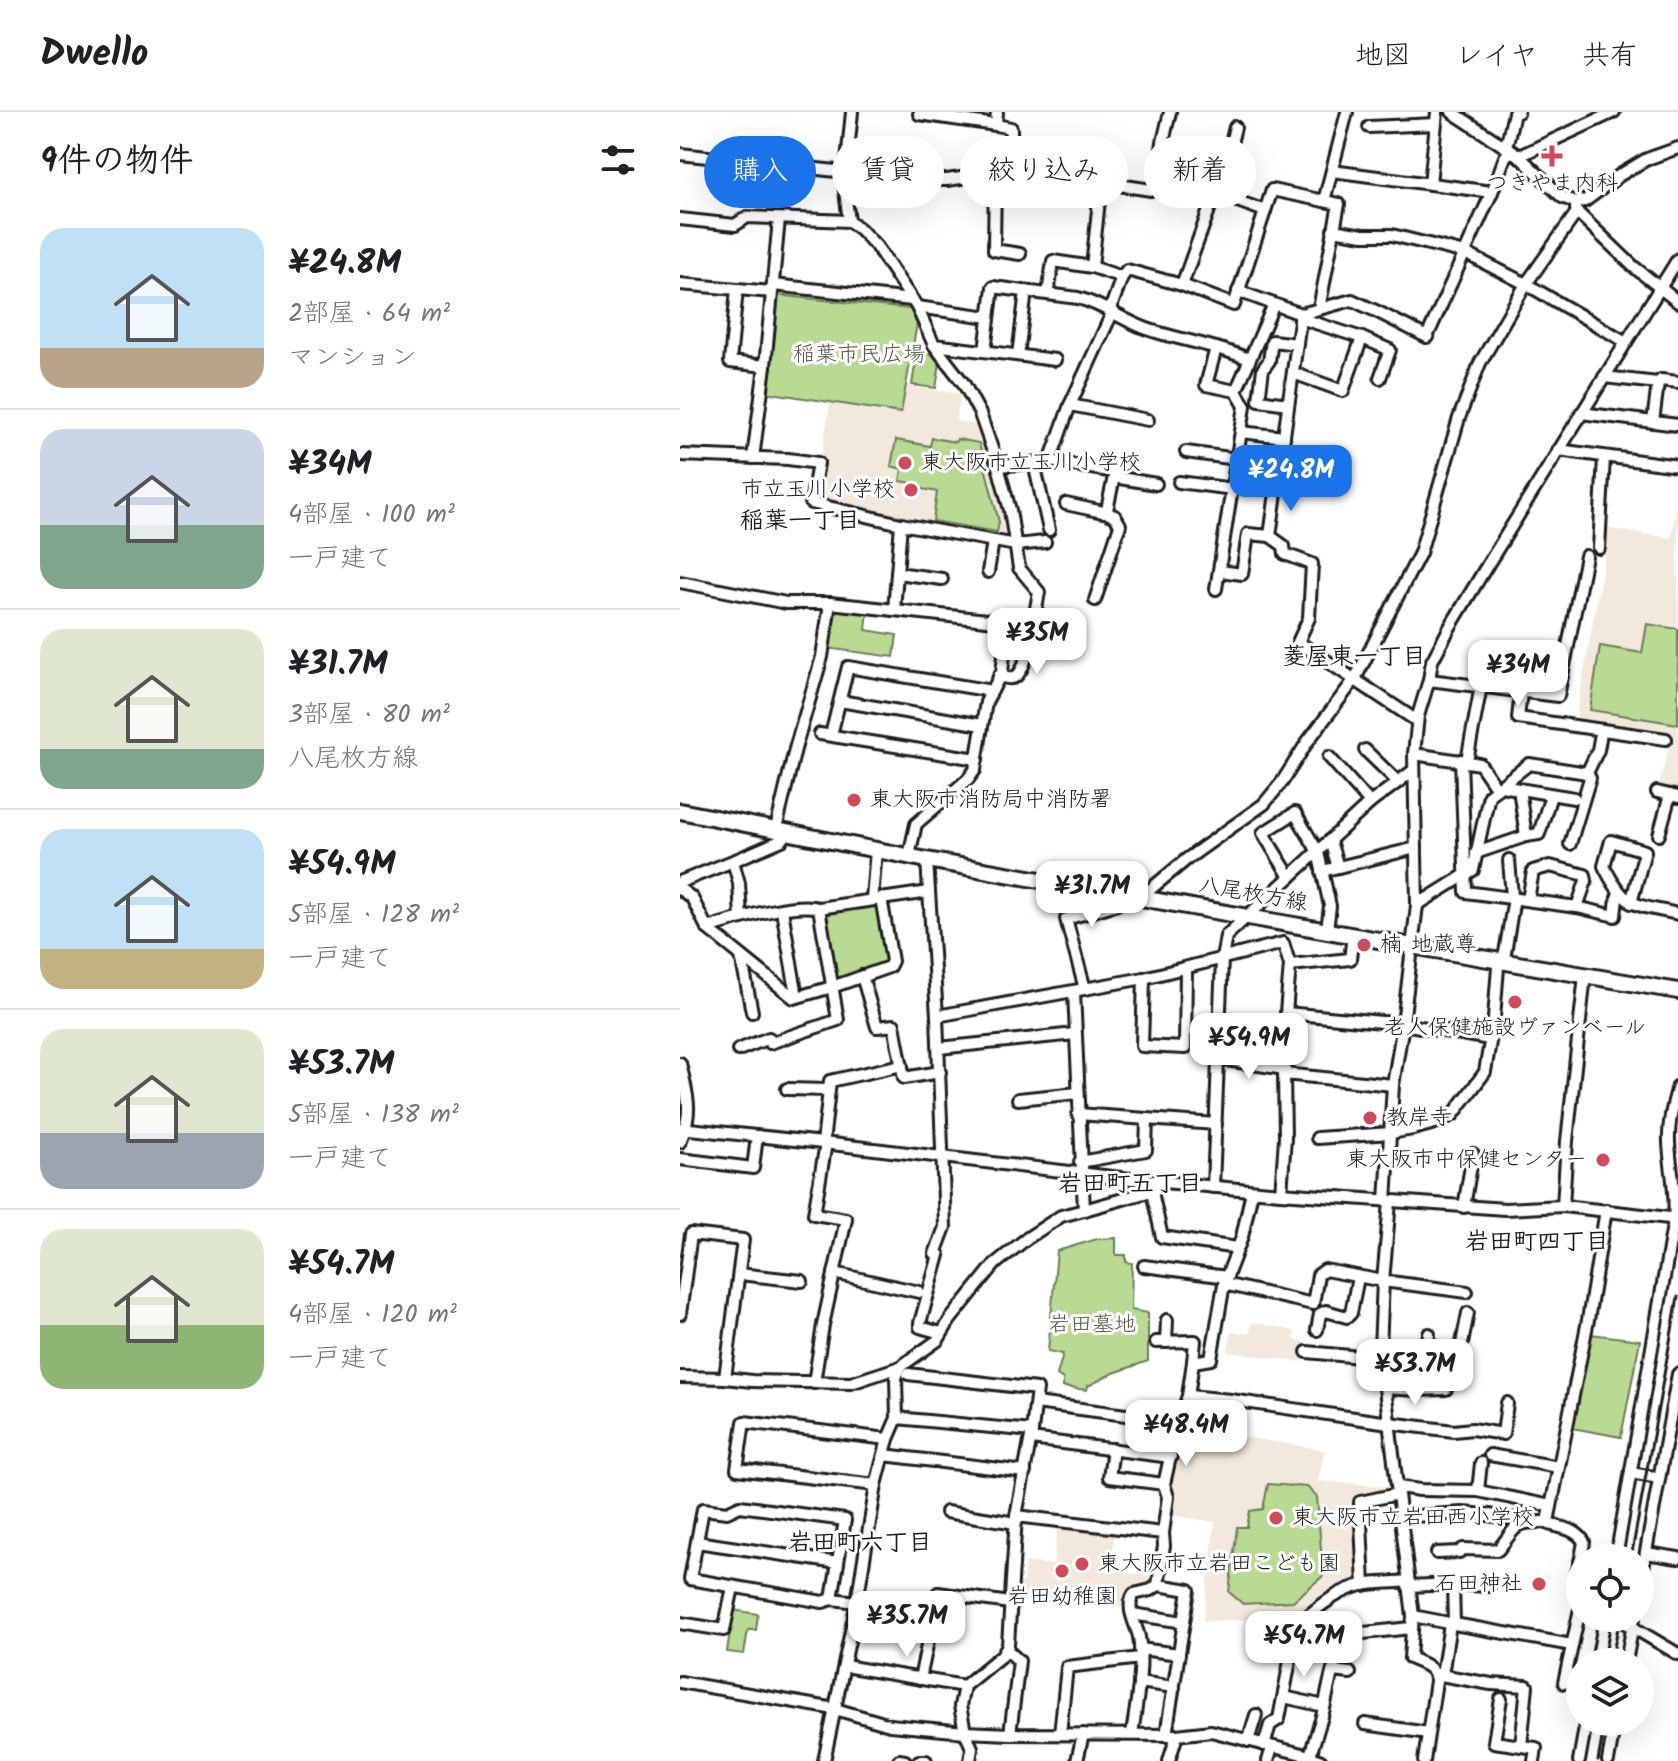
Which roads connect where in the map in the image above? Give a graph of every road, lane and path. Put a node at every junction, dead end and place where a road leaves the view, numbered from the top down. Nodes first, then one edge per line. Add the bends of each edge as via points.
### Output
1 (852, 112) edge
2 (997, 112) edge
3 (1169, 112) edge
4 (1347, 112) edge
5 (1452, 112) edge
6 (1515, 112) edge
7 (1614, 112) edge
8 (919, 114) dead end
9 (1437, 118) edge
10 (996, 125) junction
11 (1235, 127) dead end
12 (1369, 127) dead end
13 (851, 136) edge
14 (1011, 136) edge
15 (1164, 136) edge
16 (1233, 136) edge
17 (1678, 148) edge
18 (1512, 151) junction
19 (680, 154) edge
20 (832, 170) edge
21 (1332, 171) junction
22 (1430, 184) junction
23 (1492, 192) junction
24 (1324, 201) junction
25 (1576, 207) junction
26 (847, 208) edge
27 (995, 208) edge
28 (1098, 208) edge
29 (1210, 208) edge
30 (1256, 208) edge
31 (1265, 211) junction
32 (680, 219) edge
33 (779, 219) junction
34 (849, 221) junction
35 (1333, 230) junction
36 (1465, 253) junction
37 (1020, 254) dead end
38 (1678, 259) edge
39 (1092, 267) junction
40 (1122, 277) junction
41 (680, 284) edge
42 (1526, 284) junction
43 (1182, 285) junction
44 (1659, 288) junction
45 (737, 289) junction
46 (772, 289) junction
47 (1026, 291) junction
48 (1238, 291) junction
49 (1048, 294) junction
50 (1678, 302) edge
51 (914, 304) junction
52 (1274, 304) junction
53 (1319, 309) junction
54 (1112, 311) junction
55 (1301, 316) junction
56 (989, 317) junction
57 (1362, 338) junction
58 (1626, 342) junction
59 (1297, 344) junction
60 (934, 345) junction
61 (1216, 348) junction
62 (985, 351) junction
63 (1018, 355) junction
64 (1249, 359) junction
65 (1055, 360) dead end
66 (765, 366) junction
67 (1293, 373) junction
68 (1604, 377) junction
69 (1380, 378) dead end
70 (1678, 382) edge
71 (1658, 383) junction
72 (1236, 391) junction
73 (1288, 404) junction
74 (1070, 405) junction
75 (1581, 413) junction
76 (1148, 420) dead end
77 (1653, 422) junction
78 (1678, 425) edge
79 (1241, 432) junction
80 (1284, 437) junction
81 (1558, 450) junction
82 (1186, 452) dead end
83 (680, 455) edge
84 (1604, 457) junction
85 (753, 458) junction
86 (1237, 458) junction
87 (1050, 461) junction
88 (1034, 463) junction
89 (1280, 465) junction
90 (998, 466) junction
91 (1678, 466) edge
92 (1114, 477) junction
93 (1179, 482) dead end
94 (1156, 484) dead end
95 (1233, 485) junction
96 (1277, 488) junction
97 (1066, 504) dead end
98 (1107, 510) junction
99 (901, 524) junction
100 (1049, 530) dead end
101 (1270, 536) junction
102 (993, 541) junction
103 (1045, 542) dead end
104 (1016, 545) junction
105 (1599, 548) dead end
106 (1586, 556) dead end
107 (1220, 571) junction
108 (988, 572) dead end
109 (897, 573) junction
110 (942, 579) dead end
111 (680, 582) edge
112 (1216, 589) dead end
113 (1095, 600) dead end
114 (830, 603) junction
115 (894, 610) junction
116 (1008, 622) junction
117 (1033, 625) junction
118 (999, 676) junction
119 (1355, 679) junction
120 (1429, 680) junction
121 (1481, 686) junction
122 (992, 691) junction
123 (1521, 692) junction
124 (840, 701) junction
125 (1417, 721) junction
126 (982, 725) junction
127 (1601, 733) dead end
128 (1666, 739) dead end
129 (1365, 750) dead end
130 (1414, 754) junction
131 (1329, 757) dead end
132 (977, 759) junction
133 (1464, 761) junction
134 (1414, 770) junction
135 (1587, 773) junction
136 (1398, 782) junction
137 (1499, 787) junction
138 (1519, 789) junction
139 (1657, 792) dead end
140 (1551, 795) junction
141 (1674, 796) edge
142 (1574, 798) dead end
143 (1370, 803) junction
144 (680, 811) edge
145 (782, 830) junction
146 (1659, 835) dead end
147 (1526, 836) junction
148 (1330, 841) junction
149 (1570, 844) dead end
150 (1416, 848) junction
151 (876, 850) junction
152 (1318, 852) junction
153 (1476, 853) junction
154 (909, 856) junction
155 (927, 860) junction
156 (1509, 860) dead end
157 (733, 861) junction
158 (1338, 867) junction
159 (1322, 871) junction
160 (1464, 876) junction
161 (1290, 877) junction
162 (680, 882) edge
163 (680, 889) edge
164 (929, 892) junction
165 (1619, 893) junction
166 (1121, 894) junction
167 (1141, 897) junction
168 (1513, 898) junction
169 (876, 899) junction
170 (1528, 900) junction
171 (1631, 903) junction
172 (1417, 905) junction
173 (1577, 907) junction
174 (819, 908) junction
175 (782, 910) junction
176 (1678, 914) edge
177 (1246, 916) junction
178 (741, 918) junction
179 (707, 928) junction
180 (1327, 930) junction
181 (1353, 935) junction
182 (1412, 946) junction
183 (741, 956) junction
184 (1222, 959) junction
185 (1502, 960) junction
186 (1290, 965) junction
187 (1186, 968) junction
188 (1585, 975) junction
189 (862, 976) junction
190 (1144, 978) junction
191 (832, 987) junction
192 (1085, 989) junction
193 (1678, 991) edge
194 (1074, 992) junction
195 (797, 997) junction
196 (752, 1012) dead end
197 (1289, 1014) junction
198 (937, 1016) junction
199 (1403, 1024) junction
200 (1075, 1034) junction
201 (1490, 1039) junction
202 (939, 1048) junction
203 (738, 1050) dead end
204 (1219, 1059) junction
205 (680, 1063) edge
206 (902, 1065) junction
207 (940, 1072) junction
208 (1284, 1072) junction
209 (1393, 1085) junction
210 (1678, 1086) edge
211 (787, 1089) dead end
212 (829, 1090) junction
213 (1078, 1093) junction
214 (1018, 1099) dead end
215 (1078, 1114) junction
216 (1147, 1119) junction
217 (1216, 1124) junction
218 (683, 1129) edge
219 (1391, 1133) junction
220 (757, 1136) junction
221 (1317, 1138) dead end
222 (680, 1142) edge
223 (824, 1143) junction
224 (1473, 1154) dead end
225 (944, 1158) junction
226 (680, 1159) edge
227 (1081, 1168) junction
228 (1168, 1182) junction
229 (1213, 1187) junction
230 (1252, 1191) junction
231 (1152, 1192) junction
232 (1281, 1193) junction
233 (1388, 1202) junction
234 (1563, 1206) junction
235 (1464, 1207) junction
236 (1084, 1210) junction
237 (1606, 1210) junction
238 (1676, 1219) edge
239 (1237, 1248) junction
240 (1144, 1266) dead end
241 (834, 1273) junction
242 (739, 1274) junction
243 (1358, 1277) junction
244 (802, 1281) dead end
245 (1225, 1281) junction
246 (1383, 1281) junction
247 (919, 1292) dead end
248 (1467, 1292) dead end
249 (1468, 1313) dead end
250 (680, 1314) edge
251 (1167, 1320) dead end
252 (1317, 1330) dead end
253 (941, 1333) junction
254 (1429, 1334) dead end
255 (1307, 1352) dead end
256 (1425, 1358) junction
257 (1382, 1361) junction
258 (1193, 1362) junction
259 (904, 1371) junction
260 (1678, 1374) edge
261 (680, 1377) edge
262 (725, 1378) junction
263 (814, 1383) junction
264 (1385, 1388) junction
265 (1446, 1389) dead end
266 (1188, 1396) junction
267 (1036, 1403) junction
268 (1507, 1403) dead end
269 (897, 1418) junction
270 (1178, 1422) junction
271 (1389, 1423) junction
272 (1031, 1435) junction
273 (888, 1439) junction
274 (1113, 1449) junction
275 (884, 1455) junction
276 (1490, 1455) dead end
277 (1171, 1457) junction
278 (1481, 1463) dead end
279 (1559, 1467) junction
280 (1025, 1472) junction
281 (1631, 1473) junction
282 (1659, 1478) junction
283 (1164, 1484) junction
284 (876, 1485) junction
285 (1398, 1491) junction
286 (1478, 1491) junction
287 (1551, 1506) junction
288 (946, 1512) dead end
289 (1400, 1517) junction
290 (1016, 1520) junction
291 (1526, 1521) junction
292 (1548, 1522) junction
293 (1163, 1533) junction
294 (697, 1542) junction
295 (1584, 1544) edge
296 (1618, 1544) edge
297 (1648, 1544) edge
298 (1437, 1553) dead end
299 (1654, 1554) edge
300 (1678, 1558) edge
301 (838, 1563) junction
302 (1408, 1584) junction
303 (1453, 1584) junction
304 (1158, 1585) junction
305 (1364, 1585) junction
306 (1489, 1586) dead end
307 (733, 1587) junction
308 (832, 1599) junction
309 (857, 1602) junction
310 (1010, 1603) junction
311 (1132, 1614) junction
312 (1184, 1622) junction
313 (1412, 1622) junction
314 (680, 1623) edge
315 (1452, 1624) junction
316 (1575, 1632) edge
317 (1646, 1632) edge
318 (1572, 1645) junction
319 (1006, 1649) junction
320 (1140, 1654) junction
321 (1179, 1654) junction
322 (1678, 1654) edge
323 (844, 1666) junction
324 (1333, 1671) junction
325 (1350, 1673) dead end
326 (1439, 1675) junction
327 (920, 1679) junction
328 (680, 1682) edge
329 (1139, 1682) junction
330 (1564, 1683) dead end
331 (964, 1686) junction
332 (1174, 1687) junction
333 (1284, 1697) junction
334 (1501, 1699) dead end
335 (1324, 1706) junction
336 (835, 1709) junction
337 (1256, 1715) dead end
338 (1365, 1724) dead end
339 (965, 1732) junction
340 (1428, 1733) junction
341 (1010, 1734) junction
342 (1060, 1734) junction
343 (1083, 1734) junction
344 (1132, 1734) junction
345 (1171, 1735) junction
346 (1583, 1736) edge
347 (1612, 1736) edge
348 (1248, 1741) junction
349 (1268, 1746) junction
350 (1521, 1746) junction
351 (1310, 1756) junction
352 (824, 1761) edge
353 (919, 1761) edge
354 (926, 1761) edge
355 (970, 1761) edge
356 (1077, 1761) edge
357 (1169, 1761) edge
358 (1268, 1761) edge
359 (1321, 1761) edge
360 (1424, 1761) edge
361 (1534, 1761) edge
362 (1579, 1761) edge
363 (1608, 1761) edge

1 - 13 street
2 - 10 street
3 - 15 street
4 - 21 street
5 - 18 street
6 - 18 street
7 - 18 street
8 - 10 street
9 - 12 street
9 - 22 street
10 - 14 street via 1011,128
11 - 16 street
17 - 25 street via 1647,159
18 - 23 street
18 - 25 street
19 - 20 street
21 - 22 street
21 - 24 street
22 - 23 street
23 - 36 street
24 - 31 street via 1272,190
24 - 35 street via 1339,204
25 - 42 street
25 - 44 street
26 - 34 street
27 - 37 street via 994,250
28 - 39 street
29 - 43 street
30 - 31 street
31 - 48 street
32 - 33 street via 735,225 747,217
33 - 34 street
33 - 46 street
34 - 51 street via 877,247
35 - 36 street via 1392,235
35 - 53 street
36 - 42 street
36 - 53 street via 1427,337 1352,300
38 - 44 street
39 - 40 street
39 - 49 street via 1053,261
40 - 43 street via 1127,270
40 - 54 street
41 - 45 street
42 - 58 street
42 - 119 street via 1480,363 1420,553
43 - 48 street via 1234,305
44 - 50 street
44 - 58 street
45 - 46 street
45 - 66 street via 730,362
46 - 51 street
46 - 66 street
47 - 49 street
47 - 56 street via 993,287
47 - 63 street
48 - 52 street
49 - 54 street via 1091,301
51 - 56 street
51 - 60 street
52 - 55 street
52 - 64 street
53 - 55 street
54 - 61 street via 1153,331
54 - 74 street
55 - 57 street
55 - 59 street
56 - 62 street
57 - 67 street via 1343,391
57 - 69 street via 1390,350
58 - 68 street
59 - 67 street
59 - 73 street via 1272,341 1263,369 1259,400
60 - 62 street
60 - 90 street via 980,414
61 - 64 street
61 - 72 street via 1206,385
62 - 63 street
63 - 65 street
64 - 72 street
66 - 85 street
67 - 73 street
68 - 71 street
68 - 75 street
70 - 71 street
71 - 77 street
72 - 79 street via 1245,406
73 - 80 street
74 - 76 street
74 - 87 street
75 - 77 street
75 - 81 street
77 - 78 street
79 - 80 street
79 - 86 street
80 - 89 street
81 - 84 street
81 - 120 street via 1447,632
82 - 86 street
83 - 85 street
84 - 91 street
84 - 105 street
85 - 99 street via 818,463 811,503
86 - 89 street
86 - 95 street
87 - 88 street
87 - 92 street via 1115,472
88 - 90 street
88 - 100 street
89 - 96 street
90 - 104 street
92 - 94 street
92 - 98 street
93 - 95 street
95 - 96 street
95 - 107 street
96 - 101 street
97 - 98 street
98 - 113 street via 1120,525
99 - 102 street
99 - 109 street
101 - 107 street via 1248,534 1242,574
101 - 119 street via 1284,546 1285,554 1312,564 1309,618 1298,642
102 - 104 street
102 - 108 street
103 - 104 street
104 - 117 street via 1019,568 1039,592
106 - 123 street via 1558,696
107 - 112 street
109 - 110 street
109 - 115 street
111 - 114 street via 786,603
114 - 115 street
114 - 145 street via 822,657 795,749
115 - 116 street
116 - 117 street
116 - 118 street
117 - 118 street via 1018,676
118 - 122 street
119 - 125 street
119 - 167 street via 1264,804
120 - 121 street
120 - 125 street
121 - 123 street
121 - 133 street
122 - 124 street via 848,667
122 - 126 street
123 - 128 street via 1518,718
124 - 126 street
124 - 132 street via 826,734
125 - 130 street
126 - 132 street
127 - 135 street
129 - 136 street
130 - 133 street
130 - 134 street
131 - 143 street
132 - 154 street via 968,779 916,824
133 - 137 street via 1480,764
133 - 160 street
134 - 136 street
134 - 150 street
135 - 137 street via 1529,764
135 - 149 street via 1590,778
136 - 143 street
137 - 138 street
137 - 153 street via 1489,795
138 - 140 street
138 - 147 street
139 - 141 street
140 - 142 street
140 - 147 street via 1539,834
141 - 146 street
143 - 148 street
144 - 145 main road, 八尾枚方線
145 - 151 main road, 八尾枚方線
145 - 157 street via 782,840
147 - 153 street
148 - 152 street
148 - 158 street
150 - 158 street
150 - 172 street
151 - 154 main road, 八尾枚方線
151 - 169 street
152 - 159 street
152 - 161 street
152 - 161 street via 1295,813 1263,833
153 - 160 street via 1473,870
154 - 155 main road, 八尾枚方線
155 - 164 street
155 - 166 main road, 八尾枚方線
156 - 168 street
157 - 162 street
157 - 178 street
158 - 159 street
159 - 180 street via 1330,906
160 - 168 street via 1466,892
160 - 172 street
161 - 177 street
163 - 179 street via 692,898
164 - 169 street
164 - 198 street
165 - 171 street
165 - 171 street via 1604,866 1611,841 1645,851
165 - 173 street via 1615,916
166 - 167 main road, 八尾枚方線
166 - 192 street via 1117,904 1066,919
167 - 177 main road, 八尾枚方線
168 - 170 street
168 - 185 street
169 - 174 street
169 - 189 street via 892,961 889,967
170 - 173 street
170 - 173 street via 1533,871 1550,866 1585,875
171 - 176 street
172 - 182 street
174 - 175 street
174 - 191 street
175 - 178 street
175 - 195 street
177 - 180 main road, 八尾枚方線
177 - 184 street via 1226,936
178 - 179 street
179 - 183 street
180 - 181 main road, 八尾枚方線
181 - 182 main road, 八尾枚方線
181 - 186 street via 1350,959
182 - 185 main road, 八尾枚方線
182 - 199 street
183 - 195 street
183 - 196 street
184 - 186 street via 1283,943
184 - 187 street
184 - 204 street
185 - 188 main road, 八尾枚方線
185 - 201 street
186 - 197 street
187 - 190 street
187 - 190 street via 1185,1048 1142,1046
188 - 193 main road, 八尾枚方線
188 - 234 street
189 - 191 street
189 - 206 street via 877,1027 894,1025
190 - 192 street
191 - 195 street
191 - 203 street via 838,1020
192 - 194 street
194 - 198 street
194 - 200 street
197 - 199 street
197 - 208 street
198 - 202 street
199 - 201 street
199 - 209 street
200 - 202 street
200 - 213 street
201 - 219 street via 1485,1072 1453,1115
202 - 207 street
204 - 208 street
204 - 217 street
205 - 218 street via 690,1105
206 - 207 street via 904,1078
206 - 212 street via 830,1081
207 - 225 street
208 - 209 street
208 - 232 street
209 - 219 street
210 - 238 street via 1669,1139
211 - 212 street
212 - 223 street
213 - 214 street
213 - 215 street
215 - 216 street
215 - 227 street
216 - 217 street
216 - 227 street via 1146,1150
217 - 229 street
218 - 220 street
218 - 222 street
219 - 221 street
219 - 233 street
220 - 223 street
220 - 226 street via 753,1168
223 - 225 street
223 - 241 street via 814,1214 846,1219
224 - 235 street
225 - 227 street
225 - 253 street via 945,1227 920,1323
227 - 228 street
227 - 236 street
228 - 229 street
228 - 231 street
229 - 230 street
230 - 232 street
230 - 239 street
231 - 236 street
231 - 239 street via 1162,1237
232 - 233 street
233 - 235 street
233 - 246 street
234 - 235 street
234 - 237 street
236 - 253 street via 1061,1216 995,1264
237 - 238 street
237 - 279 street
238 - 281 street
239 - 245 street
240 - 245 street
241 - 247 street
241 - 263 street
242 - 244 street
242 - 250 street via 743,1240 691,1234
242 - 262 street
243 - 245 street via 1325,1270 1318,1275 1313,1304
243 - 246 street
243 - 252 street via 1351,1313 1320,1314
245 - 258 street via 1211,1359
246 - 248 street
246 - 257 street
249 - 256 street via 1458,1364
251 - 258 street via 1161,1342 1195,1341
253 - 259 street
254 - 256 street
255 - 257 street
256 - 257 street via 1405,1366
257 - 264 street
258 - 266 street
259 - 263 street via 851,1383
259 - 267 street via 1037,1389
259 - 269 street via 896,1378
260 - 282 street
261 - 262 street
262 - 263 street
264 - 265 street
264 - 271 street
266 - 270 street
266 - 271 street
267 - 270 street
267 - 272 street
268 - 271 street via 1503,1434
269 - 272 street
269 - 273 street
270 - 277 street
271 - 285 street
272 - 274 street
272 - 280 street
273 - 275 street
273 - 284 street via 744,1422 737,1469
274 - 277 street
274 - 283 street via 1109,1477
275 - 280 street
275 - 284 street
276 - 279 street
277 - 283 street
278 - 286 street
279 - 287 street
280 - 290 street
281 - 282 street
281 - 296 street
282 - 297 street
283 - 293 street via 1168,1497
284 - 309 street
285 - 286 street
285 - 289 street
285 - 305 street via 1360,1502
286 - 287 street
287 - 292 street
288 - 290 street
289 - 291 street via 1462,1513
289 - 302 street
290 - 293 street
290 - 310 street
291 - 292 street
291 - 298 street via 1498,1550
292 - 295 street via 1575,1532
293 - 304 street
294 - 301 street
294 - 301 street via 703,1509 727,1512 740,1506 845,1520
294 - 307 street via 690,1579
299 - 300 street
301 - 308 street
302 - 303 street
302 - 305 street
302 - 313 street
303 - 306 street
303 - 315 street
304 - 311 street via 1134,1594
304 - 312 street via 1189,1590
305 - 333 street via 1334,1597 1300,1622
307 - 308 street via 823,1602
307 - 314 street via 724,1630
308 - 309 street
309 - 323 street
310 - 319 street
310 - 327 street via 938,1593
311 - 312 street
311 - 320 street
312 - 321 street
313 - 315 street
313 - 324 street via 1351,1635
313 - 326 street via 1410,1658
315 - 318 street
315 - 326 street
316 - 318 street
317 - 322 street
318 - 330 street
319 - 331 street
319 - 341 street via 1019,1661
320 - 321 street
320 - 329 street
320 - 342 street via 1067,1667
321 - 332 street
323 - 327 street
323 - 336 street
324 - 325 street
324 - 335 street
326 - 340 street
326 - 350 street via 1527,1686
327 - 331 street
328 - 336 street
329 - 332 street
329 - 344 street
331 - 339 street via 960,1706
332 - 345 street
333 - 335 street
333 - 349 street via 1279,1719 1270,1725
334 - 350 street via 1494,1742
335 - 351 street
336 - 339 street via 890,1725
336 - 352 street
337 - 348 street
338 - 340 street
339 - 341 street
339 - 355 street via 972,1748
340 - 360 street
341 - 342 street
342 - 343 street
343 - 344 street
343 - 356 street
344 - 345 street
345 - 348 street via 1211,1731
345 - 357 street
346 - 362 street
347 - 363 street
348 - 349 street
349 - 351 street
349 - 358 street
350 - 361 street via 1536,1748
351 - 359 street
353 - 354 street

